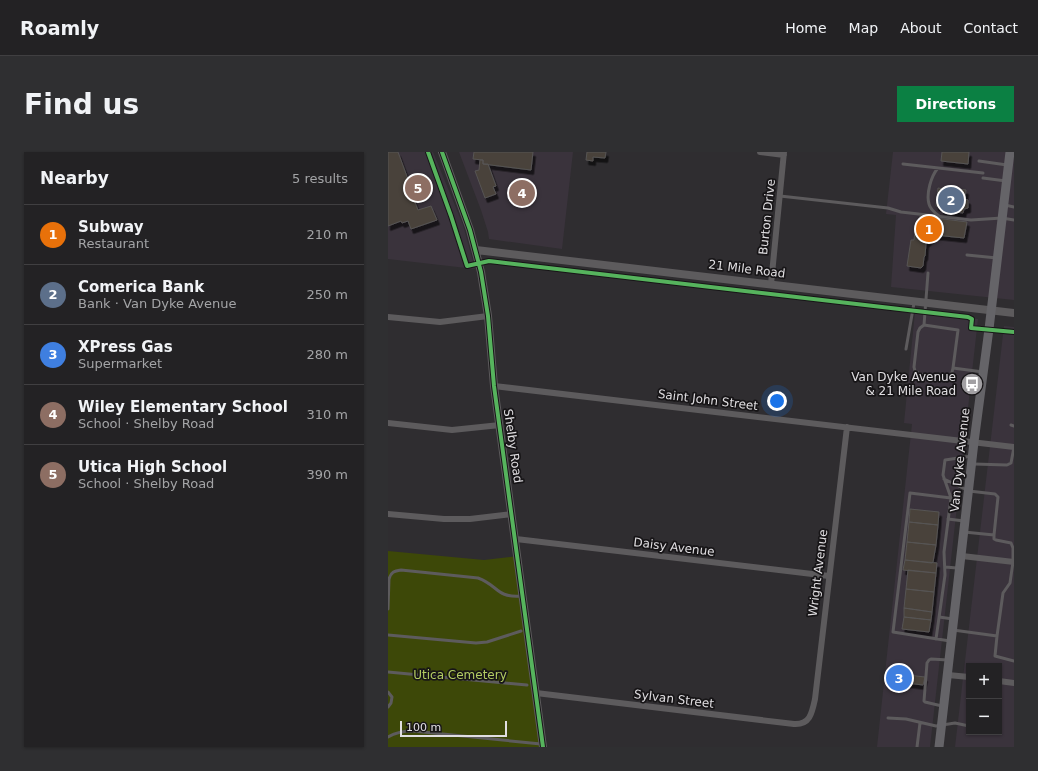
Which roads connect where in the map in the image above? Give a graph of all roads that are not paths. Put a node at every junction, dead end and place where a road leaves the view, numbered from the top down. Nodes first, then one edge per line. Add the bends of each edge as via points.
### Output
1 (442, 152) edge
2 (760, 152) edge
3 (1010, 152) edge
4 (784, 154) edge
5 (979, 161) dead end
6 (903, 164) dead end
7 (1008, 165) junction
8 (938, 168) junction
9 (983, 174) dead end
10 (983, 178) dead end
11 (1006, 181) junction
12 (780, 196) junction
13 (1003, 205) junction
14 (1014, 207) edge
15 (941, 217) junction
16 (1002, 218) junction
17 (1014, 220) edge
18 (476, 250) junction
19 (967, 255) dead end
20 (997, 258) junction
21 (928, 273) dead end
22 (771, 284) junction
23 (914, 301) junction
24 (926, 302) junction
25 (991, 310) junction
26 (1014, 313) edge
27 (488, 316) junction
28 (388, 317) edge
29 (924, 325) junction
30 (906, 349) dead end
31 (954, 368) junction
32 (983, 372) junction
33 (494, 386) junction
34 (388, 423) edge
35 (500, 425) junction
36 (847, 427) junction
37 (974, 442) junction
38 (1014, 447) edge
39 (972, 460) junction
40 (944, 479) junction
41 (969, 491) junction
42 (951, 498) junction
43 (388, 514) edge
44 (512, 514) junction
45 (948, 519) junction
46 (966, 521) junction
47 (964, 532) junction
48 (994, 537) junction
49 (516, 540) junction
50 (962, 556) junction
51 (1014, 562) edge
52 (945, 567) junction
53 (960, 568) junction
54 (829, 576) junction
55 (1012, 576) edge
56 (523, 596) junction
57 (388, 609) edge
58 (939, 617) junction
59 (954, 619) junction
60 (953, 630) junction
61 (521, 631) dead end
62 (388, 636) edge
63 (997, 636) junction
64 (936, 639) junction
65 (952, 642) junction
66 (950, 660) junction
67 (1014, 660) edge
68 (388, 672) edge
69 (948, 675) junction
70 (966, 677) edge
71 (1002, 681) edge
72 (1014, 683) edge
73 (527, 685) dead end
74 (388, 692) edge
75 (536, 694) junction
76 (944, 706) junction
77 (388, 707) edge
78 (888, 718) dead end
79 (808, 720) joint
80 (920, 723) junction
81 (942, 725) junction
82 (966, 725) edge
83 (388, 737) edge
84 (543, 746) edge
85 (917, 747) edge
86 (939, 747) edge

1 - 18 street, Shelby Road
2 - 4 street
3 - 7 main road, Van Dyke Avenue
4 - 12 street, Burton Drive
5 - 7 lane
6 - 8 lane
7 - 11 main road, Van Dyke Avenue
8 - 9 lane
8 - 15 lane via 932,175 929,203
10 - 11 lane
11 - 13 main road, Van Dyke Avenue
12 - 15 lane via 888,208
12 - 22 street, Burton Drive
13 - 14 lane
13 - 16 main road, Van Dyke Avenue
15 - 16 lane via 971,220
16 - 17 lane
16 - 20 main road, Van Dyke Avenue
18 - 22 street, 21 Mile Road
18 - 27 street, Shelby Road
19 - 20 lane
20 - 25 main road, Van Dyke Avenue
21 - 24 lane
22 - 23 street, 21 Mile Road
23 - 24 street, 21 Mile Road
23 - 30 lane
24 - 25 street, 21 Mile Road
24 - 29 lane
25 - 26 street, 21 Mile Road
25 - 32 main road, Van Dyke Avenue
27 - 28 street via 440,322
27 - 33 street, Shelby Road
29 - 31 lane via 958,330
29 - 31 lane via 918,332 915,371 923,375 946,378 951,376
31 - 32 lane
32 - 37 main road, Van Dyke Avenue
33 - 35 street, Shelby Road
33 - 36 street, Saint John Street
34 - 35 street via 452,430
35 - 44 street, Shelby Road
36 - 37 street, Saint John Street
36 - 54 street, Wright Avenue
37 - 38 street, Saint John Street
37 - 39 main road, Van Dyke Avenue
38 - 39 lane via 1011,463 1007,465
39 - 40 lane via 945,460
39 - 41 main road, Van Dyke Avenue
40 - 41 lane
40 - 42 lane
41 - 46 main road, Van Dyke Avenue
41 - 48 lane via 995,494 998,497
42 - 45 lane
42 - 64 lane via 910,493 893,632
43 - 44 street via 444,519
44 - 49 street, Shelby Road
45 - 46 lane
45 - 52 lane
46 - 47 main road, Van Dyke Avenue
47 - 48 lane
47 - 50 main road, Van Dyke Avenue
48 - 51 lane via 998,541 1012,544
49 - 54 street, Daisy Avenue
49 - 56 street, Shelby Road
50 - 51 street
50 - 53 main road, Van Dyke Avenue
51 - 55 lane
52 - 53 lane
52 - 58 lane
53 - 59 main road, Van Dyke Avenue
54 - 79 street, Wright Avenue via 815,699
55 - 63 lane via 1003,593
56 - 57 lane via 509,597 500,593 487,581 478,578 401,570 390,574
56 - 75 street, Shelby Road
58 - 59 lane
58 - 64 lane
59 - 60 main road, Van Dyke Avenue
60 - 63 lane
60 - 65 main road, Van Dyke Avenue
61 - 62 lane via 476,643
63 - 67 lane via 995,656
64 - 65 lane
65 - 66 main road, Van Dyke Avenue
66 - 69 main road, Van Dyke Avenue
66 - 76 lane via 931,659 927,663 924,700
68 - 73 lane
69 - 70 street
69 - 76 main road, Van Dyke Avenue
71 - 72 street
74 - 77 lane via 392,697
75 - 79 street, Sylvan Street via 794,724
75 - 84 street, Shelby Road
76 - 81 main road, Van Dyke Avenue
78 - 80 lane
80 - 81 lane
80 - 85 lane
81 - 82 lane via 955,723
81 - 86 main road, Van Dyke Avenue
83 - 84 lane via 404,731 413,731

